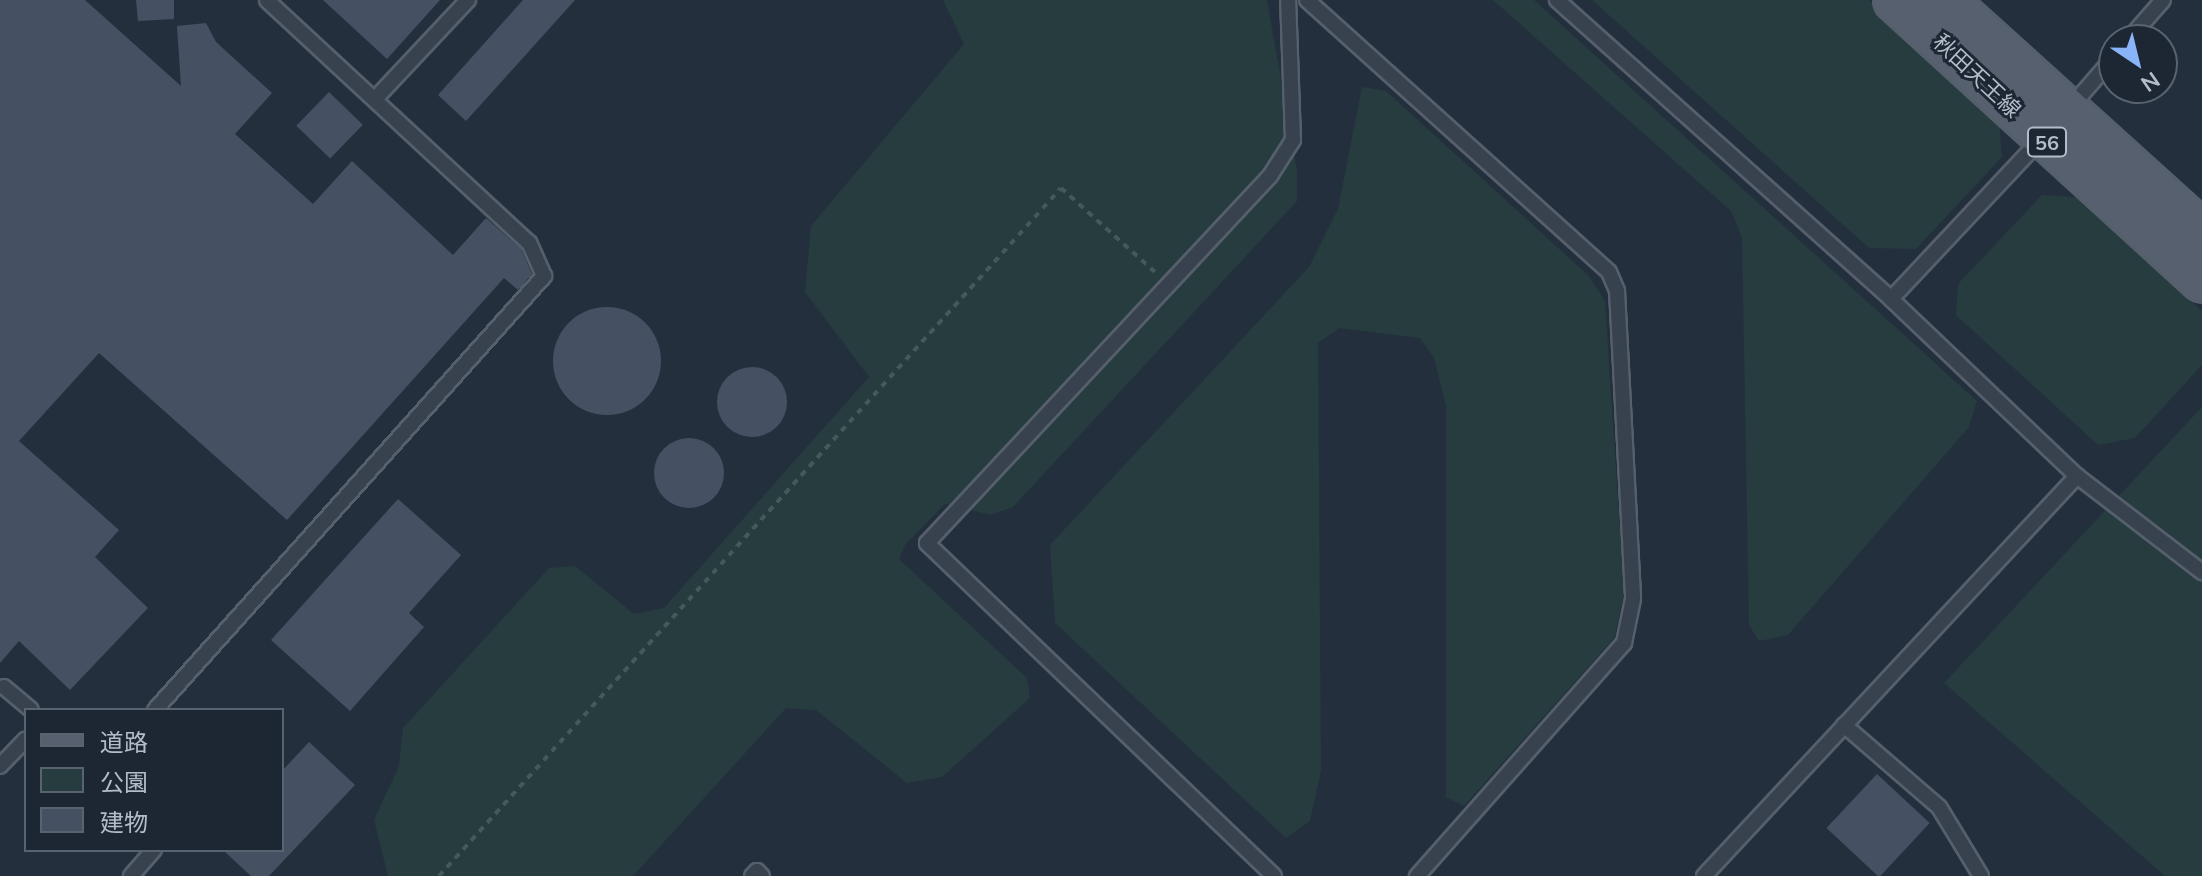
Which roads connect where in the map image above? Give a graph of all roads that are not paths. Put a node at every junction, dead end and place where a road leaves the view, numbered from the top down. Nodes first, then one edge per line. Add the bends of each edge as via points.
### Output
1 (267, 0) edge
2 (468, 0) edge
3 (1288, 0) edge
4 (1307, 0) edge
5 (1557, 0) edge
6 (1895, 0) edge
7 (1945, 0) edge
8 (2163, 0) edge
9 (2142, 24) edge
10 (2098, 75) edge
11 (375, 99) junction
12 (2055, 124) junction
13 (2202, 232) edge
14 (2202, 280) edge
15 (1891, 299) junction
16 (2077, 476) junction
17 (2202, 572) edge
18 (4, 687) dead end
19 (29, 708) edge
20 (157, 708) edge
21 (1844, 725) junction
22 (24, 741) edge
23 (0, 766) edge
24 (152, 852) edge
25 (131, 876) edge
26 (752, 876) edge
27 (762, 876) edge
28 (1274, 876) edge
29 (1417, 876) edge
30 (1704, 876) edge
31 (1981, 876) edge

1 - 11 lane
2 - 11 lane
3 - 28 lane via 1293,140 1270,176 927,543
4 - 29 lane via 1609,272 1617,291 1633,599 1624,643
5 - 15 lane
6 - 12 main road, 秋田天王線 / 56
7 - 12 main road, 秋田天王線 / 56
8 - 9 lane
10 - 12 lane
11 - 20 lane via 529,243 544,276
12 - 13 main road, 秋田天王線 / 56
12 - 14 main road, 秋田天王線 / 56
12 - 15 lane
15 - 16 lane
16 - 17 lane
16 - 21 lane
18 - 19 lane
21 - 30 lane
21 - 31 lane via 1939,807
22 - 23 lane
24 - 25 lane
26 - 27 lane via 757,871

